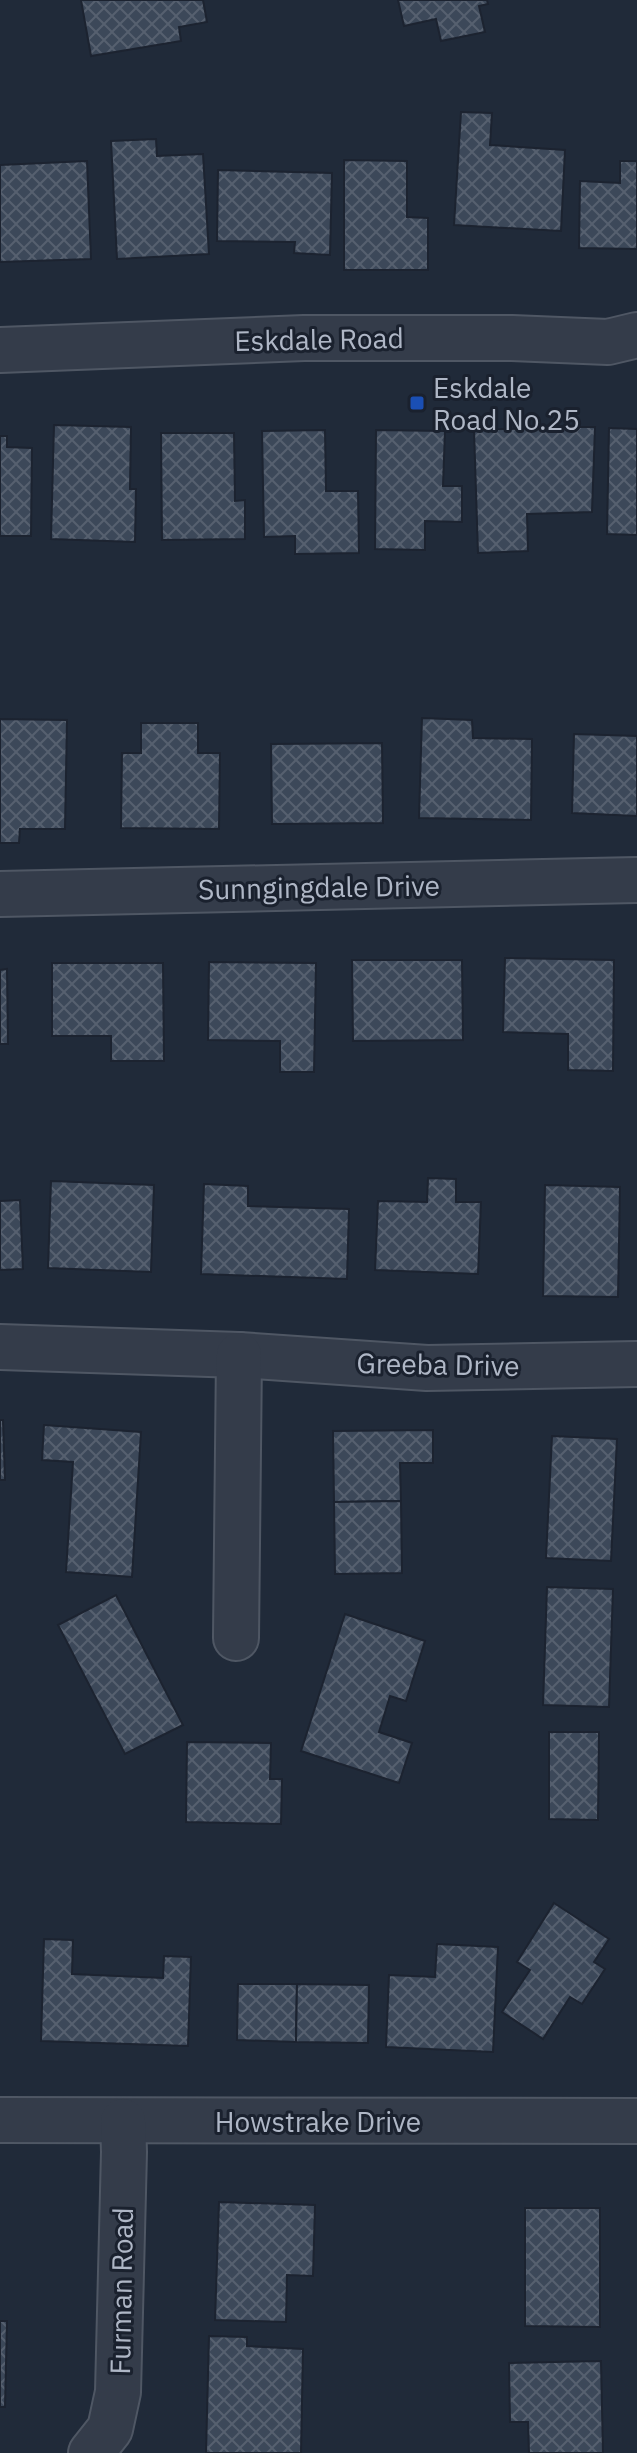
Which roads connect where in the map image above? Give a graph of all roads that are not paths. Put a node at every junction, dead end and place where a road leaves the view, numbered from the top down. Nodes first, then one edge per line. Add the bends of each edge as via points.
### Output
1 (637, 335) edge
2 (0, 350) edge
3 (637, 880) edge
4 (0, 894) edge
5 (0, 1347) edge
6 (239, 1355) junction
7 (637, 1364) edge
8 (236, 1638) dead end
9 (0, 2120) edge
10 (123, 2121) junction
11 (637, 2121) edge
12 (91, 2453) edge

1 - 2 street, Eskdale Road via 608,342 304,338
3 - 4 street, Sunngingdale Drive
5 - 6 street, Greeba Drive
6 - 7 street, Greeba Drive via 427,1368
6 - 8 street
9 - 10 street, Howstrake Drive
10 - 11 street, Howstrake Drive
10 - 12 street, Furman Road via 118,2392 110,2429

